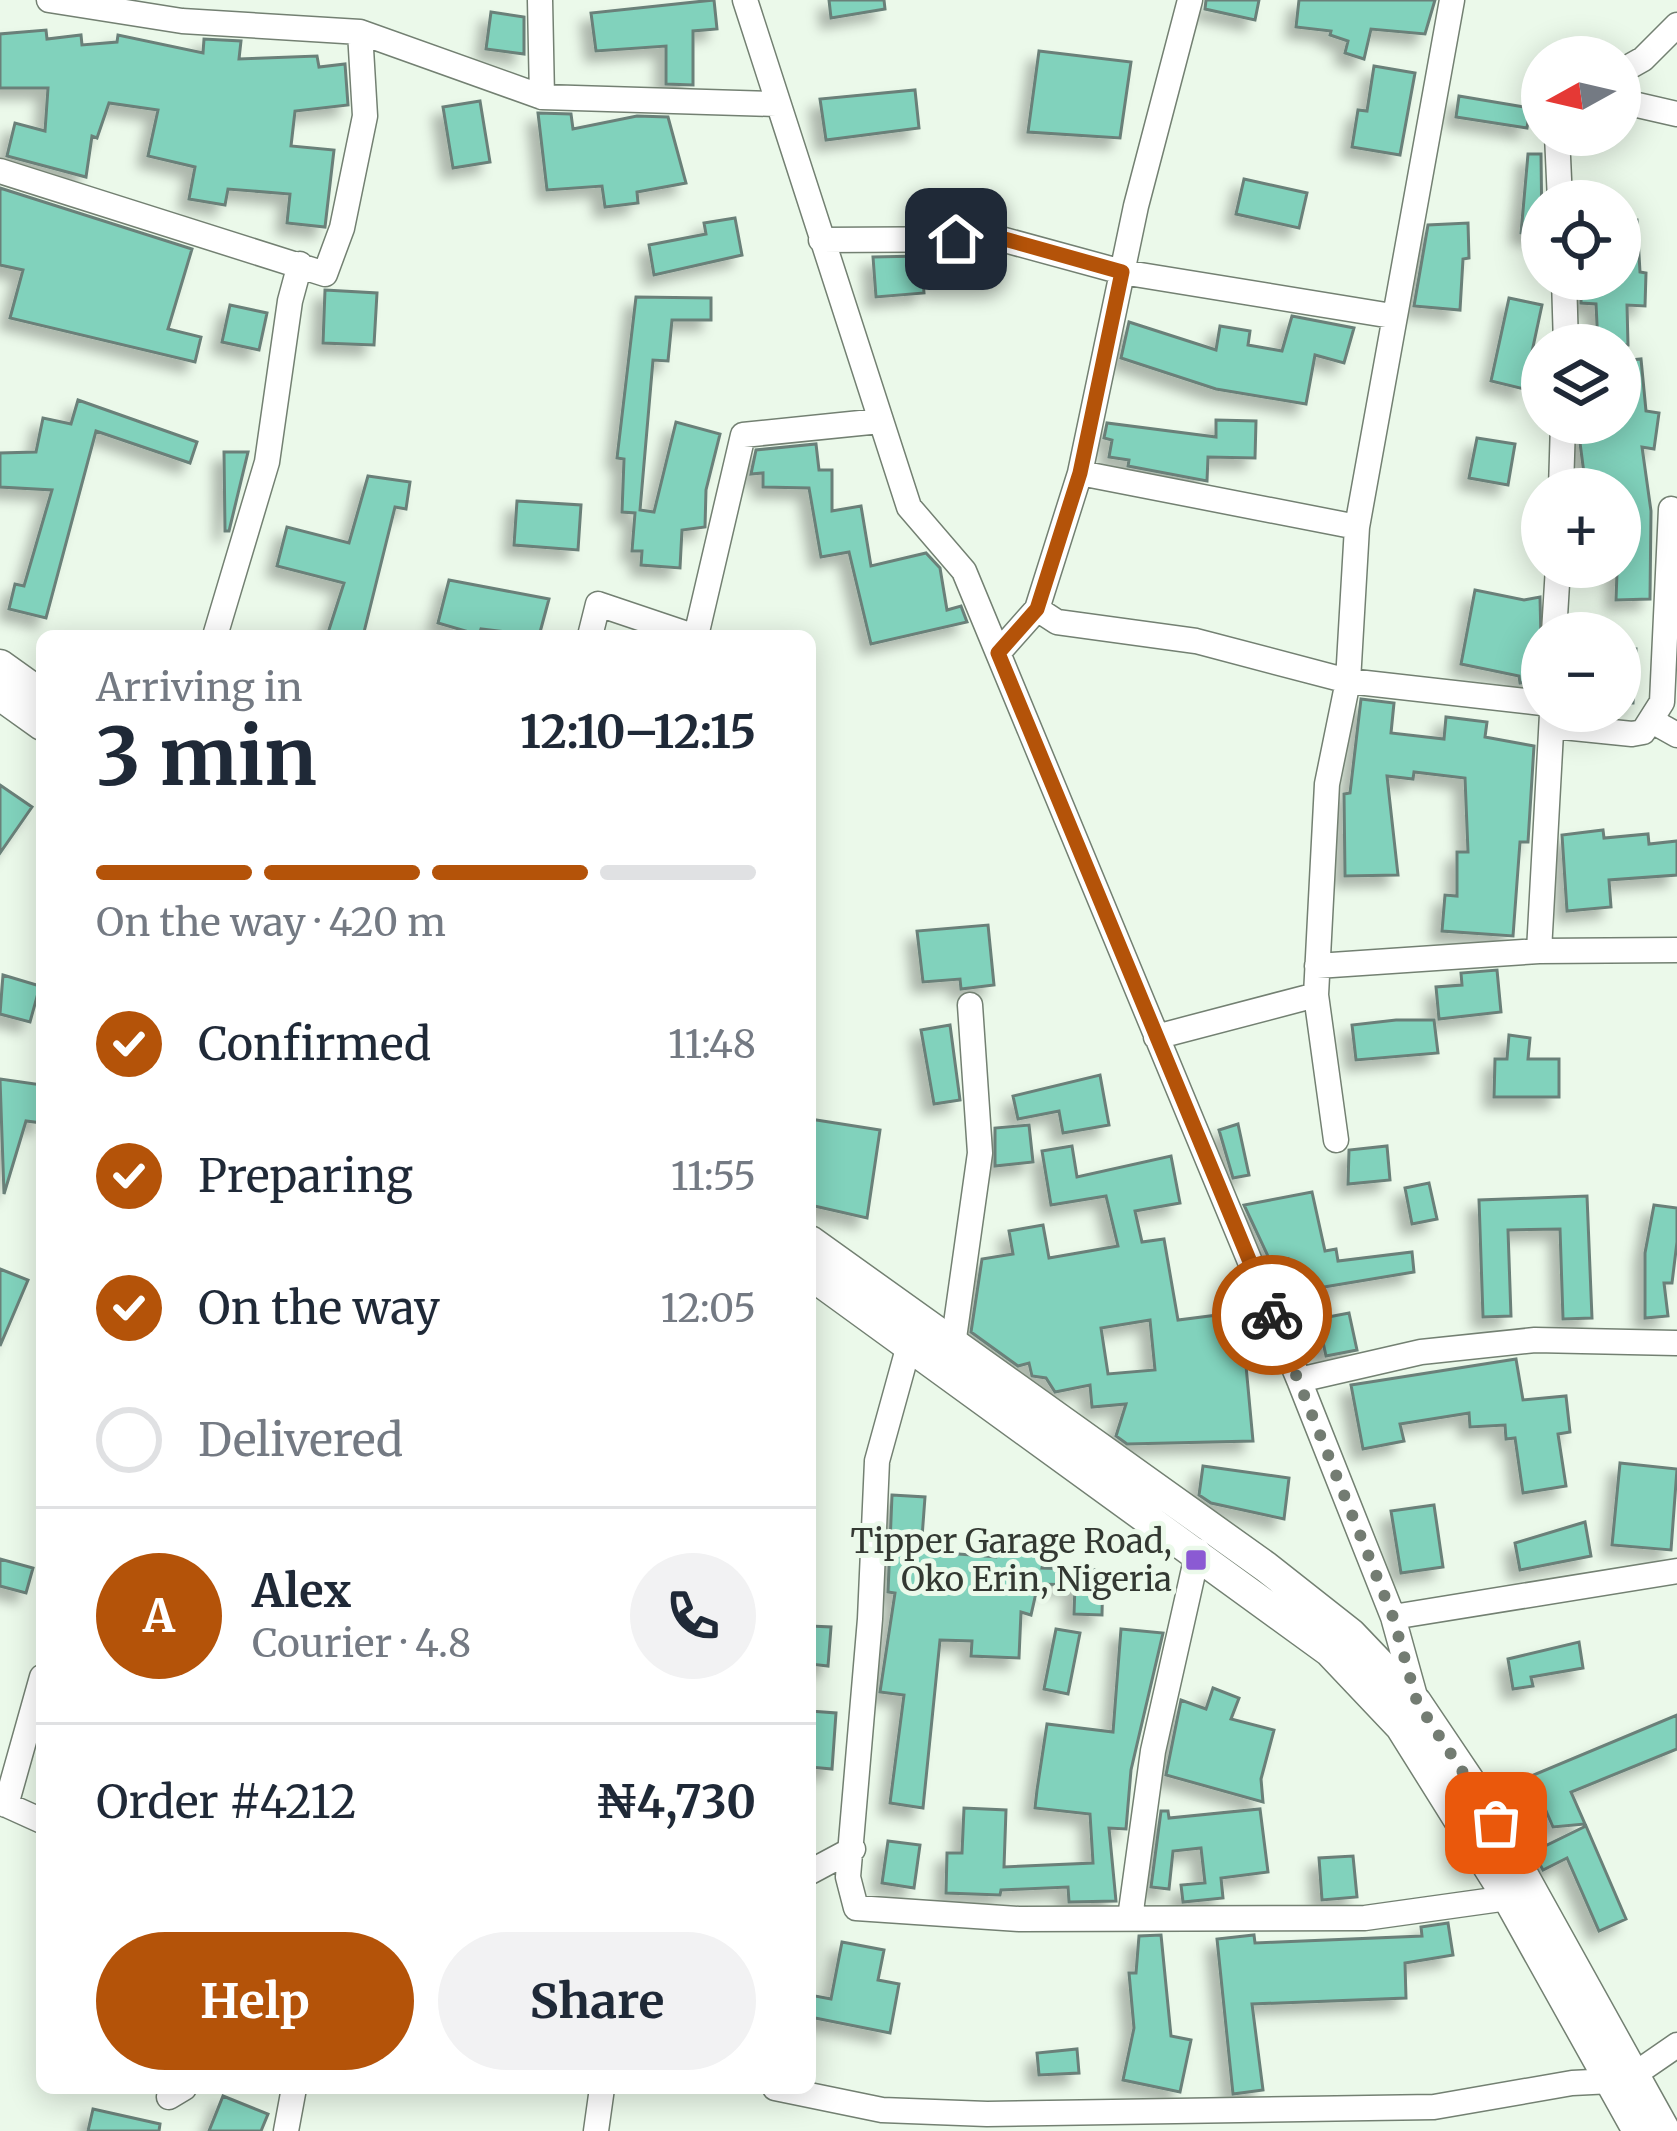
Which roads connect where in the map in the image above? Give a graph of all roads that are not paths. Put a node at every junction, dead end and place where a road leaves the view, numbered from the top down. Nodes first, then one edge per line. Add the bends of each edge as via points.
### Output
1 (49, 0) edge
2 (540, 0) edge
3 (745, 0) edge
4 (1190, 0) edge
5 (1452, 0) edge
6 (1677, 25) edge
7 (360, 32) junction
8 (1641, 60) edge
9 (542, 97) junction
10 (776, 104) junction
11 (1641, 106) edge
12 (1677, 114) edge
13 (0, 171) edge
14 (821, 240) junction
15 (300, 264) junction
16 (1122, 272) junction
17 (1392, 316) junction
18 (880, 421) junction
19 (1080, 473) junction
20 (1671, 509) dead end
21 (1357, 527) junction
22 (1672, 582) edge
23 (1037, 609) junction
24 (217, 630) edge
25 (592, 630) edge
26 (676, 630) edge
27 (695, 630) edge
28 (998, 653) junction
29 (0, 665) edge
30 (1348, 681) junction
31 (36, 691) edge
32 (0, 695) edge
33 (1521, 701) edge
34 (36, 721) edge
35 (1652, 722) junction
36 (1551, 732) edge
37 (1621, 732) edge
38 (1677, 735) edge
39 (1677, 950) edge
40 (1539, 951) junction
41 (1317, 966) junction
42 (1316, 995) junction
43 (970, 1005) dead end
44 (1156, 1037) junction
45 (1336, 1140) dead end
46 (816, 1245) edge
47 (816, 1278) edge
48 (1676, 1343) edge
49 (909, 1345) junction
50 (953, 1345) junction
51 (1299, 1379) junction
52 (1198, 1551) junction
53 (1677, 1571) edge
54 (1393, 1617) junction
55 (36, 1697) edge
56 (1409, 1714) junction
57 (3, 1804) edge
58 (36, 1818) edge
59 (853, 1849) junction
60 (816, 1869) edge
61 (1508, 1898) junction
62 (1130, 1918) junction
63 (1677, 2045) edge
64 (1624, 2078) junction
65 (293, 2094) edge
66 (601, 2094) edge
67 (804, 2094) edge
68 (990, 2122) edge
69 (1660, 2126) edge
70 (286, 2131) edge
71 (596, 2131) edge

1 - 7 street via 182,21
2 - 9 street
3 - 10 street
4 - 16 street
5 - 17 street
6 - 8 street
7 - 9 street
7 - 15 street via 364,116 341,228 325,274
9 - 10 street
10 - 14 street
11 - 12 street
13 - 15 street
14 - 16 street via 1001,238
14 - 18 street
15 - 24 street via 267,462
16 - 17 street
16 - 19 street
17 - 21 street
18 - 27 street via 743,435
18 - 28 street via 909,507 964,571
19 - 21 street
19 - 23 street
20 - 22 street
21 - 30 street
22 - 35 street via 1662,702
23 - 28 street
23 - 30 street via 1057,622 1196,641
25 - 26 street via 598,604
28 - 44 street
29 - 31 main road
30 - 33 street
30 - 41 street via 1327,784
32 - 34 main road
35 - 37 street via 1643,732
35 - 38 street
36 - 40 street
39 - 40 street
40 - 41 street
41 - 42 street
42 - 44 street
42 - 45 street
43 - 50 street via 980,1153
44 - 51 street
46 - 50 main road
47 - 49 main road
48 - 51 street via 1535,1340 1421,1352
49 - 52 main road
49 - 59 street via 877,1461
50 - 56 main road via 1351,1634
51 - 54 street
52 - 56 main road
52 - 62 street via 1153,1750
53 - 54 street
54 - 56 street
55 - 57 street
56 - 61 main road
56 - 64 main road via 1531,1882
57 - 58 street
59 - 60 street
59 - 62 street via 848,1877 856,1908
61 - 62 street via 1365,1918
61 - 64 main road
63 - 64 street
64 - 68 street via 1434,2108
64 - 69 main road
65 - 70 street
66 - 71 street
67 - 68 street

